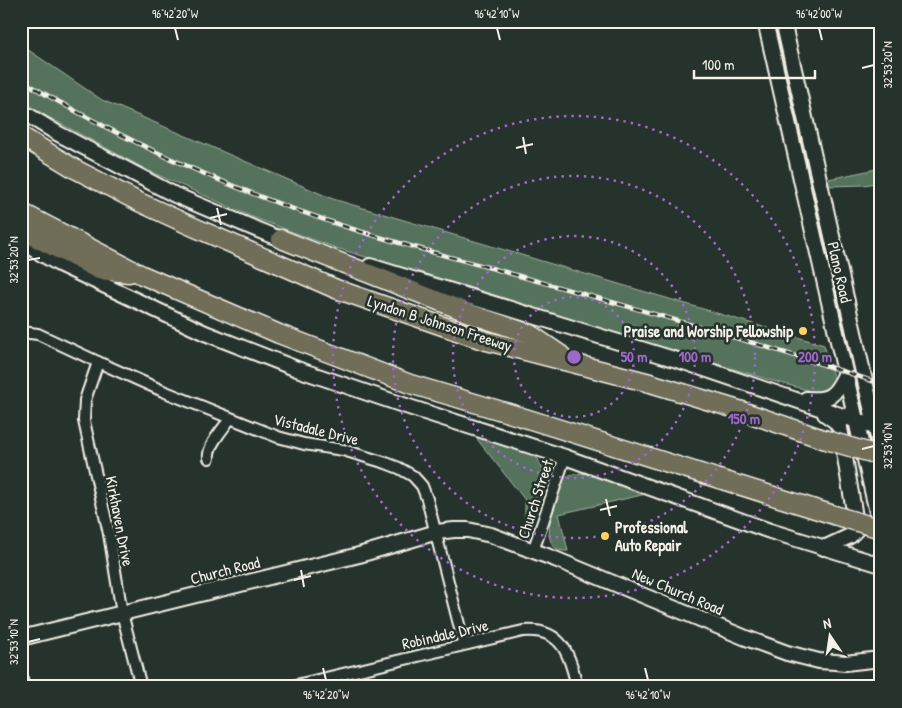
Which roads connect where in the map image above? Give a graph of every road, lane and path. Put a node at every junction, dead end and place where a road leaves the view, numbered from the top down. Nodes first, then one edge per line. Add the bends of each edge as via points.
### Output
1 (765, 21) edge
2 (782, 21) edge
3 (801, 105) junction
4 (785, 108) junction
5 (21, 111) edge
6 (21, 136) edge
7 (21, 212) edge
8 (829, 227) junction
9 (21, 230) edge
10 (813, 230) junction
11 (281, 239) junction
12 (21, 242) edge
13 (142, 275) junction
14 (21, 332) edge
15 (98, 362) junction
16 (572, 362) junction
17 (845, 375) junction
18 (785, 397) junction
19 (813, 406) junction
20 (230, 419) junction
21 (856, 421) junction
22 (878, 428) edge
23 (881, 451) edge
24 (881, 456) edge
25 (565, 457) junction
26 (209, 458) dead end
27 (881, 530) edge
28 (437, 532) junction
29 (824, 548) junction
30 (533, 551) junction
31 (881, 565) edge
32 (122, 613) junction
33 (21, 638) edge
34 (464, 644) junction
35 (881, 659) edge
36 (21, 674) edge
37 (24, 687) edge
38 (140, 687) edge
39 (288, 687) edge
40 (577, 687) edge

1 - 4 main road, Plano Road
2 - 3 main road, Plano Road
3 - 4 main road
3 - 8 main road, Plano Road
4 - 10 main road, Plano Road
5 - 11 main road via 56,133 175,195
6 - 16 highway, Lyndon B Johnson Freeway via 139,202 336,289 483,340
7 - 13 highway
8 - 10 main road
8 - 22 main road, Plano Road
9 - 13 highway via 99,270
10 - 17 main road, Plano Road
11 - 16 highway via 465,312 530,334
11 - 18 main road via 690,364
12 - 25 main road via 60,264 214,336 297,369
13 - 27 highway, bridge via 279,334 410,384
14 - 15 street, Vistadale Drive via 38,334
15 - 20 street, Vistadale Drive
15 - 32 street, Kirkhaven Drive via 85,400 84,421 109,534
16 - 24 highway, Lyndon B Johnson Freeway, bridge via 739,410
17 - 18 main road via 839,388 828,398
17 - 21 main road, Plano Road
18 - 19 main road
19 - 21 main road
19 - 29 main road via 840,428 857,529 850,536
20 - 26 street via 210,448
20 - 28 street, Vistadale Drive via 288,440 343,450 399,468 422,486
21 - 22 main road
21 - 27 main road, Plano Road
22 - 23 main road, Plano Road
25 - 29 main road
25 - 30 street, Church Street
28 - 30 main road, New Church Road via 480,532
28 - 32 main road, Church Road via 359,555
28 - 34 street, Vistadale Drive
29 - 31 main road
30 - 35 main road, New Church Road via 787,653 845,663
32 - 33 main road, Church Road
32 - 38 street, Kirkhaven Drive
34 - 39 street, Robindale Drive
34 - 40 street, Robindale Drive via 522,631 551,635 564,647
36 - 37 street

